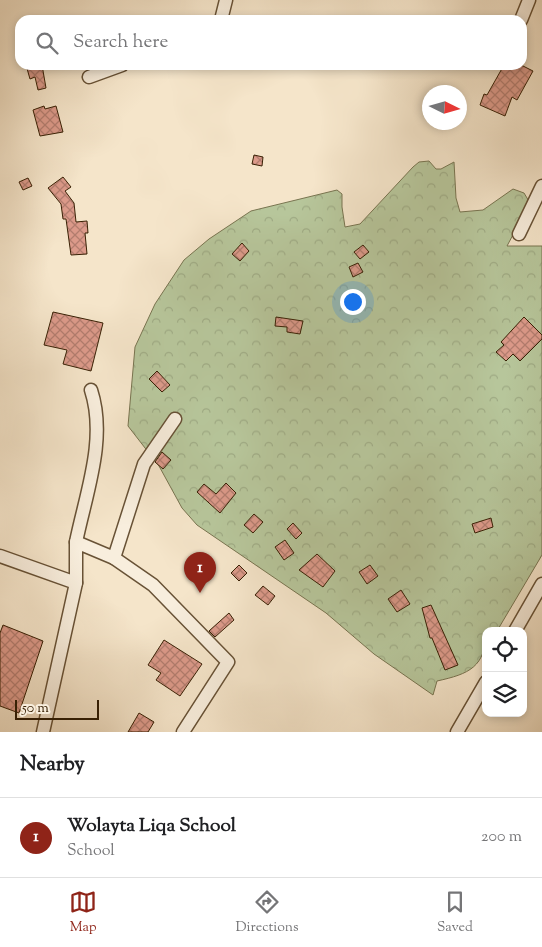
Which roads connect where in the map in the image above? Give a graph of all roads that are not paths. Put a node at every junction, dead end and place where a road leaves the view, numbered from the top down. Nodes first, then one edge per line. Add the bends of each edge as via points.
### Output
1 (226, 0) edge
2 (529, 0) edge
3 (222, 15) edge
4 (523, 15) edge
5 (108, 70) edge
6 (89, 77) dead end
7 (542, 186) edge
8 (519, 234) dead end
9 (91, 390) dead end
10 (174, 418) dead end
11 (76, 542) junction
12 (0, 556) edge
13 (114, 558) junction
14 (76, 583) junction
15 (542, 584) edge
16 (517, 627) edge
17 (482, 689) edge
18 (42, 732) edge
19 (183, 732) edge
20 (457, 732) edge

1 - 3 street
2 - 4 street
5 - 6 street
7 - 8 street
9 - 11 street via 97,410 98,435
10 - 13 street via 144,464
11 - 13 street
11 - 14 street
12 - 14 street
13 - 19 street via 154,585 228,662
14 - 18 street
15 - 16 street
17 - 20 street

